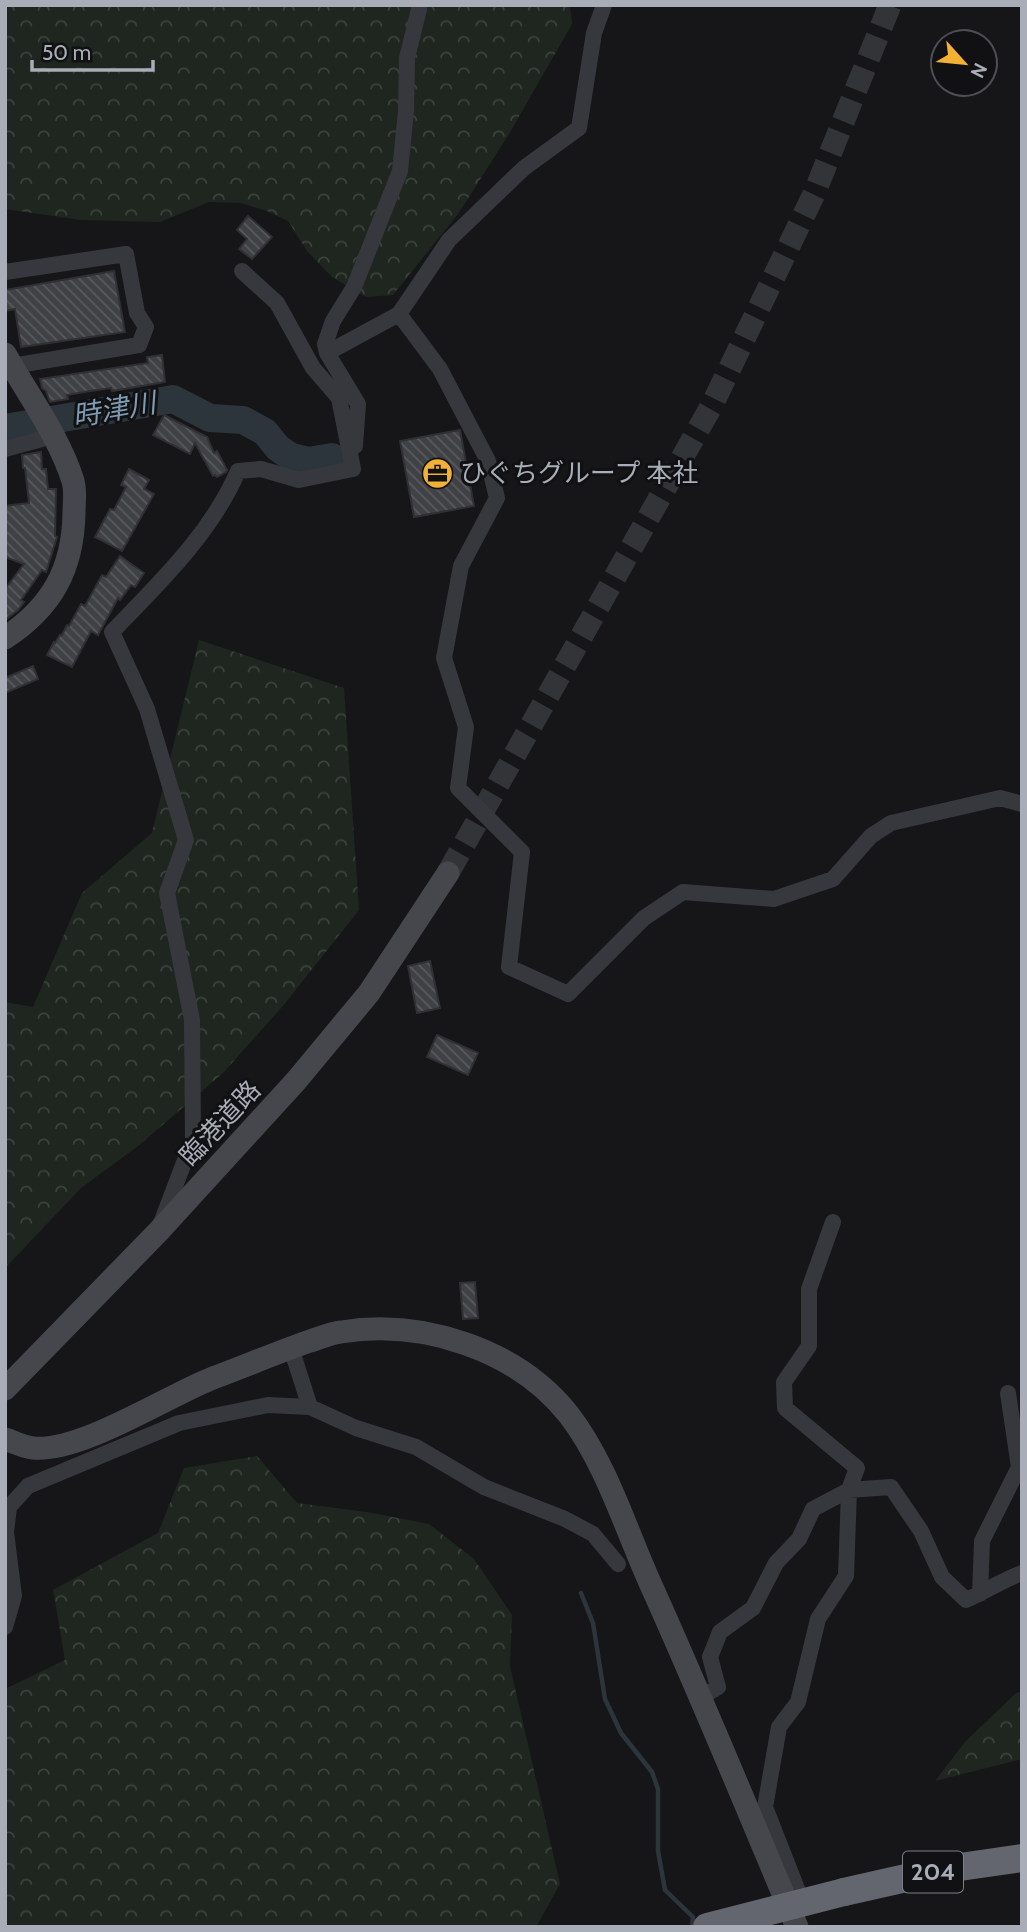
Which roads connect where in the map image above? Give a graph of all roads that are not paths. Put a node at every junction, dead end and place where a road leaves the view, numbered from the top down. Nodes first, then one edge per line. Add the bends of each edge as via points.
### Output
1 (604, 5) edge
2 (419, 9) dead end
3 (242, 271) dead end
4 (5, 272) edge
5 (400, 314) junction
6 (327, 353) junction
7 (9, 360) edge
8 (53, 436) junction
9 (5, 449) edge
10 (353, 469) junction
11 (5, 638) edge
12 (1022, 804) edge
13 (448, 873) tunnel mouth
14 (833, 1222) dead end
15 (158, 1232) junction
16 (291, 1348) junction
17 (5, 1390) edge
18 (1008, 1393) dead end
19 (310, 1407) junction
20 (5, 1439) edge
21 (849, 1490) junction
22 (618, 1564) dead end
23 (1022, 1573) edge
24 (980, 1594) junction
25 (5, 1627) edge
26 (701, 1697) junction
27 (1022, 1858) edge
28 (794, 1919) edge
29 (706, 1927) edge

1 - 5 street via 594,33 579,128 524,168 449,240
2 - 6 street via 407,58 400,171 354,287 333,321 325,344
3 - 10 street via 277,303 313,368 339,398
4 - 7 street via 126,254 137,313 146,327 139,345
5 - 6 street
5 - 12 street via 440,369 488,461 497,498 461,566 444,658 466,727 458,788 522,852 509,967 568,994 644,918 683,892 774,899 834,879 871,836 891,823 1000,798
6 - 10 street via 358,404
7 - 8 street
8 - 9 street
8 - 11 street via 74,484 73,539 60,581 46,604
10 - 15 street via 299,480 261,468 238,471 228,495 184,556 112,632 147,709 186,840 167,893 192,1020 193,1139
13 - 15 street, 臨港道路 via 369,993 296,1081
14 - 21 street via 809,1289 809,1346 784,1382 785,1408 857,1468
15 - 17 street, 臨港道路
16 - 19 street
16 - 20 street via 198,1384 65,1445 33,1448
16 - 26 street via 338,1332 374,1328 417,1331 450,1338 513,1365 542,1388 568,1414 596,1458
18 - 24 street via 1019,1466 982,1541
19 - 22 street via 416,1447 484,1488 565,1519 593,1534
19 - 25 street via 268,1405 179,1423 28,1486 9,1507 6,1532 14,1597
21 - 24 street via 891,1487 921,1531 942,1577 965,1600
21 - 26 street via 813,1509 799,1539 776,1563 753,1608 720,1632 710,1657 718,1687
21 - 28 street via 846,1576 818,1619 798,1702 779,1727 765,1807 801,1899
23 - 24 street
26 - 28 street
27 - 29 highway, 204, bridge via 946,1869

